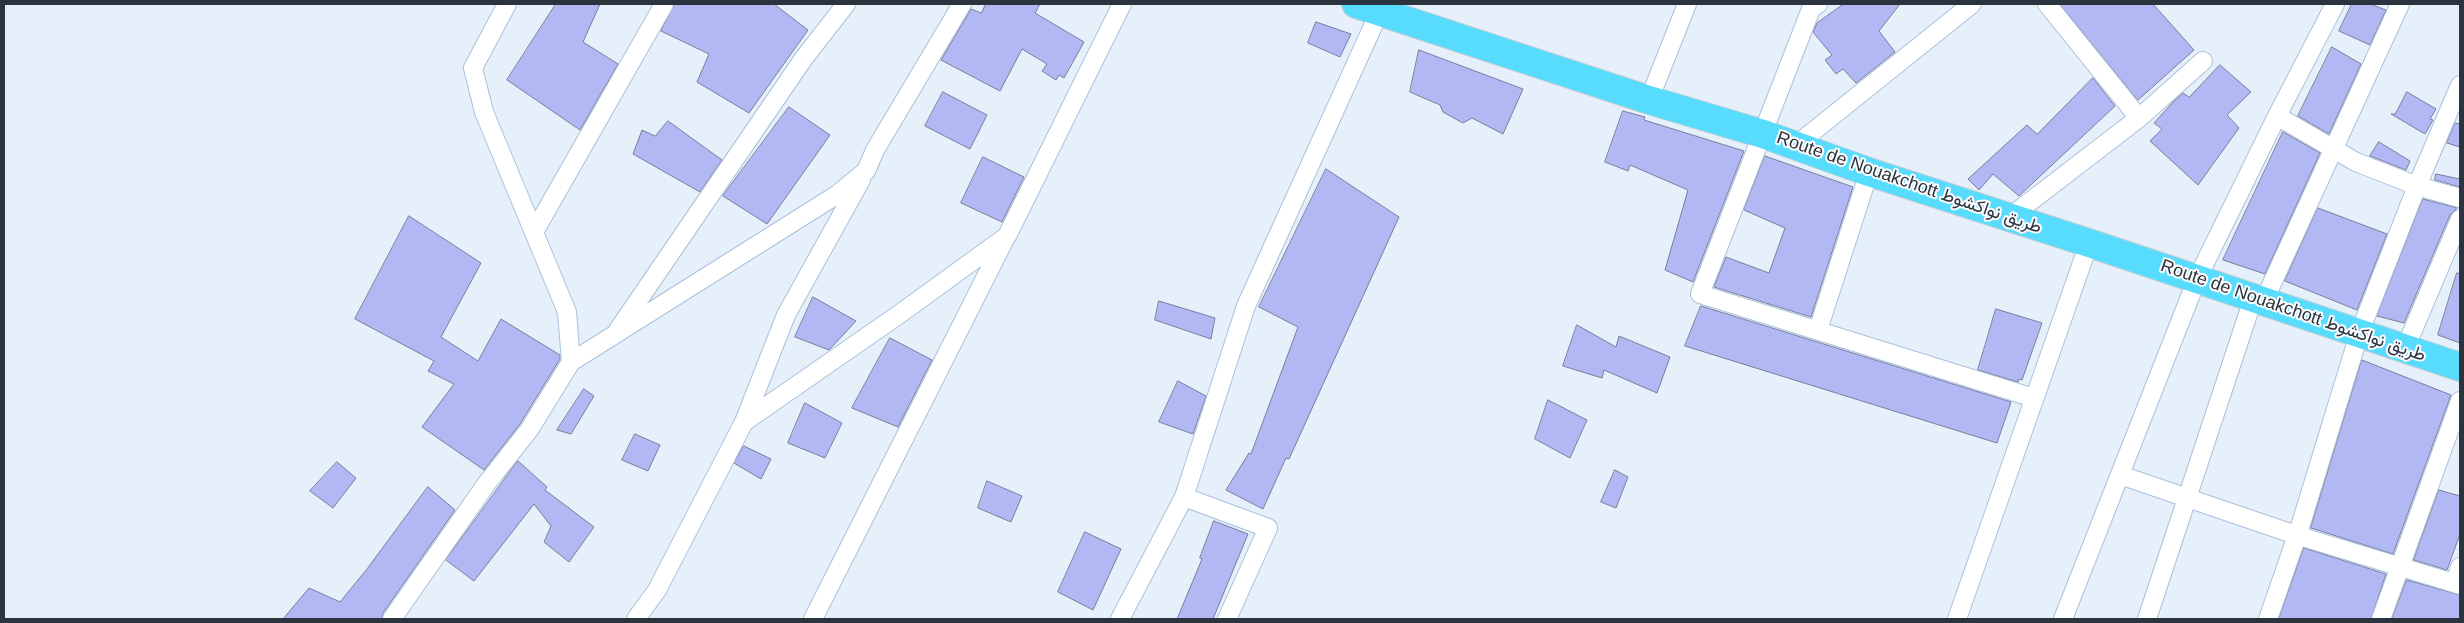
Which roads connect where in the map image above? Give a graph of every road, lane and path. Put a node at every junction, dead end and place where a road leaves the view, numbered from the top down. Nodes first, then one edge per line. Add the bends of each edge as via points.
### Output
1 (507, 4) edge
2 (664, 4) edge
3 (846, 4) edge
4 (962, 4) edge
5 (1122, 4) edge
6 (1687, 4) edge
7 (1972, 4) edge
8 (2047, 4) edge
9 (2335, 4) edge
10 (2400, 4) edge
11 (1814, 6) edge
12 (1373, 7) edge
13 (2203, 61) dead end
14 (2460, 85) edge
15 (1649, 100) junction
16 (2276, 116) junction
17 (2139, 118) junction
18 (1763, 134) junction
19 (1795, 146) junction
20 (2334, 149) junction
21 (866, 171) junction
22 (1869, 172) junction
23 (2417, 186) junction
24 (2460, 198) edge
25 (2010, 217) junction
26 (2460, 220) edge
27 (534, 232) junction
28 (1007, 236) junction
29 (2089, 243) junction
30 (2197, 279) junction
31 (2258, 301) junction
32 (1818, 330) junction
33 (2359, 334) junction
34 (613, 337) junction
35 (2405, 349) junction
36 (571, 362) junction
37 (2460, 368) edge
38 (2034, 398) junction
39 (2460, 401) edge
40 (744, 422) junction
41 (2120, 475) junction
42 (1184, 497) junction
43 (2188, 498) junction
44 (2296, 535) junction
45 (2400, 566) junction
46 (2458, 578) edge
47 (392, 619) edge
48 (636, 619) edge
49 (813, 619) edge
50 (1120, 619) edge
51 (1227, 619) edge
52 (1957, 619) edge
53 (2063, 619) edge
54 (2147, 619) edge
55 (2268, 619) edge
56 (2381, 619) edge

1 - 27 street via 473,68 484,112
2 - 27 street
3 - 34 street via 804,58
4 - 21 street via 875,150
5 - 28 street
6 - 15 street
7 - 19 street
8 - 17 street
9 - 16 street
10 - 20 street
11 - 18 street
12 - 15 highway, Route de Nouakchott طريق نواكشوط
12 - 42 street via 1246,306
13 - 17 street
14 - 23 street
15 - 18 highway, Route de Nouakchott طريق نواكشوط
16 - 20 street
16 - 30 street
17 - 25 street
18 - 19 highway, Route de Nouakchott طريق نواكشوط
18 - 32 street via 1700,294
19 - 22 highway, Route de Nouakchott طريق نواكشوط
20 - 23 street via 2356,162
20 - 31 street
21 - 34 street via 838,194
21 - 40 street via 786,315
22 - 25 highway, Route de Nouakchott طريق نواكشوط
22 - 32 street
23 - 24 street
23 - 33 street
25 - 29 highway, Route de Nouakchott طريق نواكشوط
26 - 35 street
27 - 36 street via 567,312
28 - 40 street
28 - 49 street
29 - 30 highway, Route de Nouakchott طريق نواكشوط
29 - 38 street
30 - 31 highway, Route de Nouakchott طريق نواكشوط
30 - 41 street
31 - 33 highway, Route de Nouakchott طريق نواكشوط
31 - 43 street
32 - 38 street
33 - 35 highway, Route de Nouakchott طريق نواكشوط
33 - 44 street
34 - 36 street
35 - 37 highway, Route de Nouakchott طريق نواكشوط
36 - 47 street via 529,430 487,483
38 - 52 street
39 - 45 street
40 - 48 street via 657,590
41 - 43 street
41 - 53 street
42 - 50 street
42 - 51 street via 1268,528
43 - 44 street
43 - 54 street
44 - 45 street
44 - 55 street
45 - 46 street
45 - 56 street

